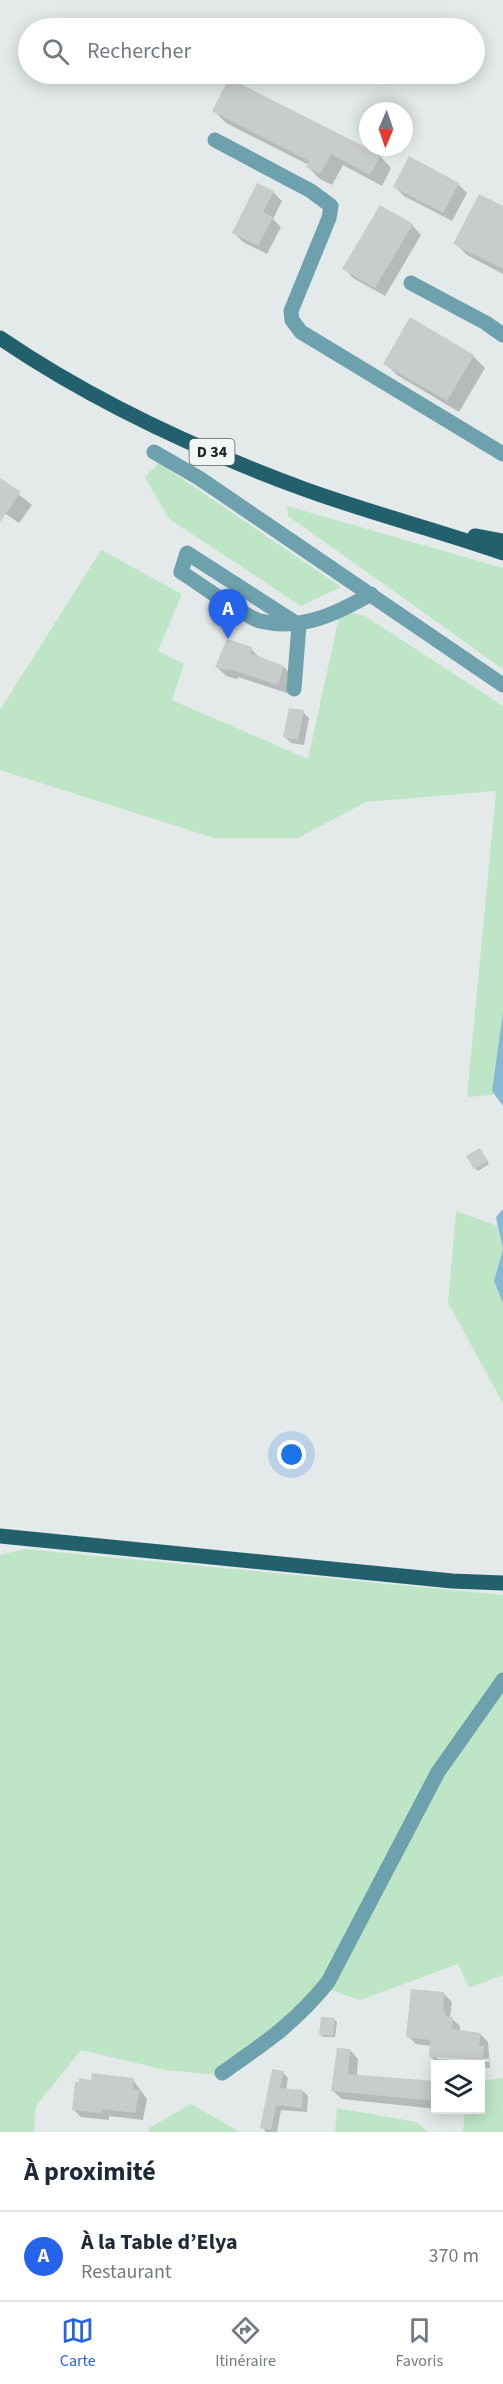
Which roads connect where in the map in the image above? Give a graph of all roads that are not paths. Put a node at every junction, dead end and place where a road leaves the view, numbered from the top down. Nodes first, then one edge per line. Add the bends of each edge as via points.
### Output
1 (215, 140) dead end
2 (411, 283) dead end
3 (503, 335) edge
4 (0, 338) edge
5 (154, 452) dead end
6 (503, 454) edge
7 (440, 530) junction
8 (503, 540) edge
9 (503, 553) edge
10 (371, 594) junction
11 (299, 625) junction
12 (503, 685) edge
13 (294, 689) dead end
14 (0, 1536) edge
15 (503, 1583) edge
16 (503, 1680) edge
17 (222, 2073) dead end

1 - 6 street via 311,191 331,206 291,311 301,332
2 - 3 street
4 - 7 main road, D 34 via 72,383 180,438 305,489
5 - 10 street
7 - 8 main road, D 34
7 - 9 main road, D 34
10 - 11 street via 342,611
10 - 12 street
11 - 11 street via 215,571 187,553 181,572 258,621
11 - 13 street
14 - 15 main road
16 - 17 street via 438,1772 328,1982 285,2029

